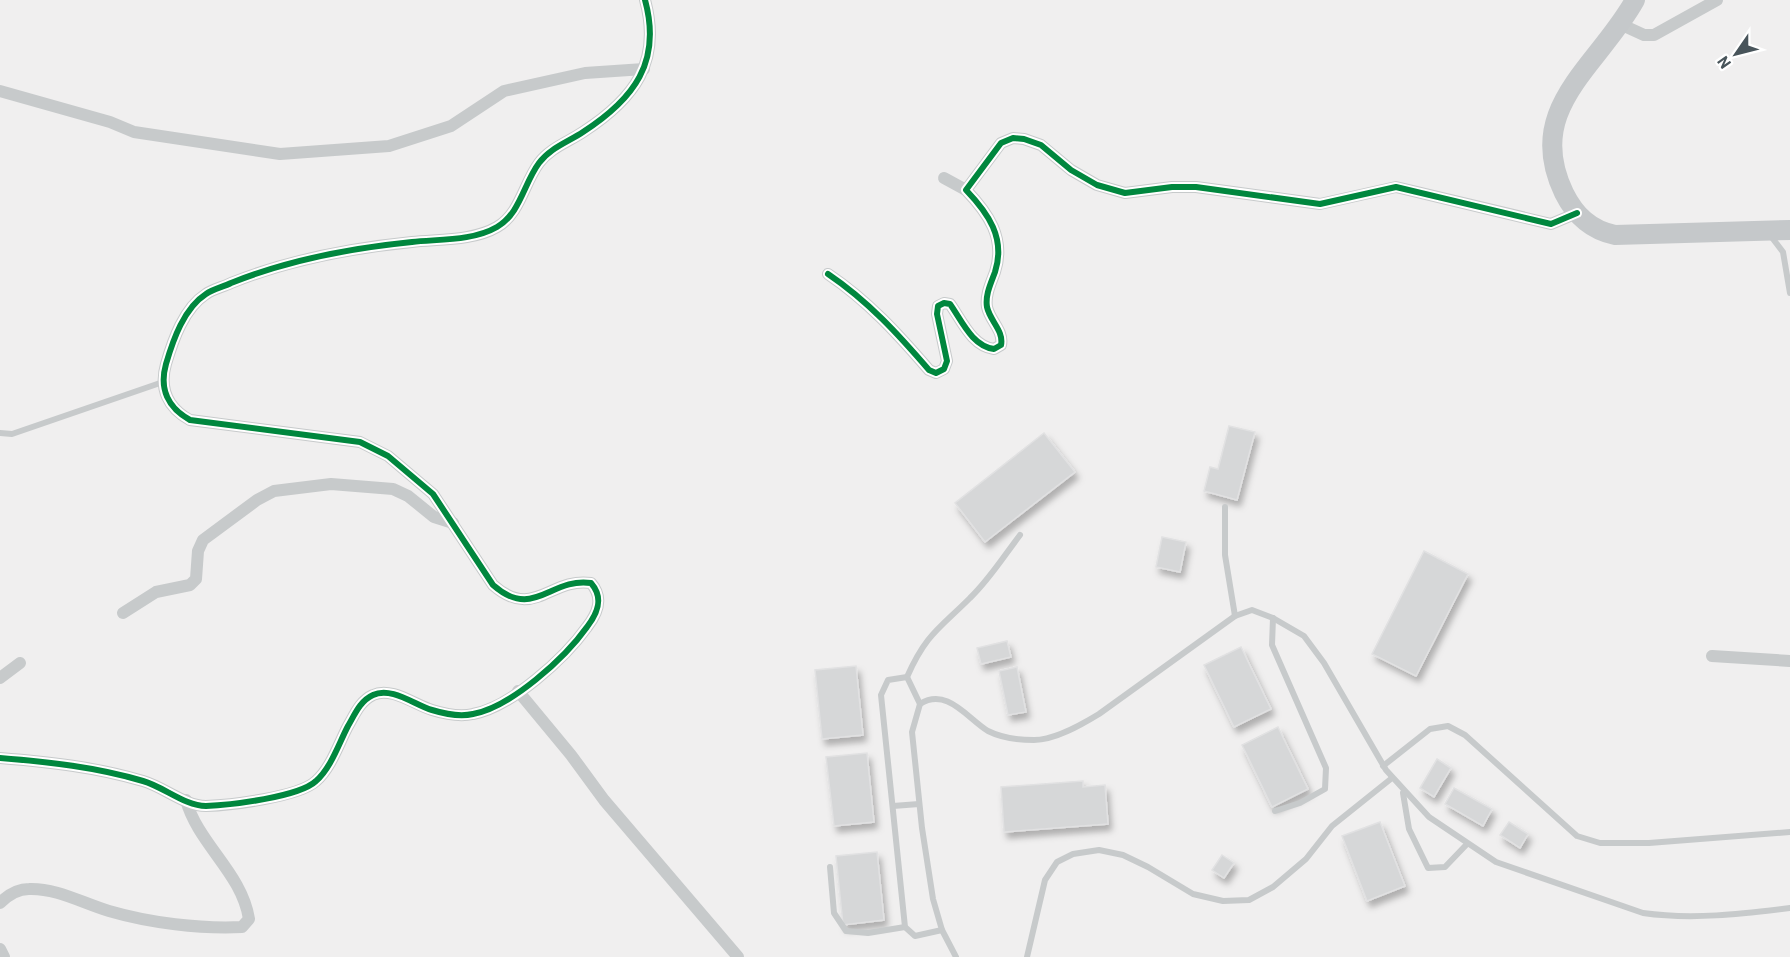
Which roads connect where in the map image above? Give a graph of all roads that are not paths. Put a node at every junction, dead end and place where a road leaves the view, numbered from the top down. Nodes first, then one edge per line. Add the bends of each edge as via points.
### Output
1 (645, 0) edge
2 (1635, 0) edge
3 (1717, 0) edge
4 (1620, 24) junction
5 (645, 69) junction
6 (0, 91) edge
7 (944, 178) dead end
8 (966, 190) junction
9 (1577, 213) junction
10 (1766, 230) junction
11 (1790, 230) edge
12 (828, 274) dead end
13 (1790, 293) edge
14 (163, 382) junction
15 (0, 433) edge
16 (1225, 507) dead end
17 (453, 523) junction
18 (1020, 535) dead end
19 (123, 614) dead end
20 (1235, 616) junction
21 (1273, 618) junction
22 (1713, 656) dead end
23 (1790, 661) edge
24 (20, 663) dead end
25 (907, 677) junction
26 (0, 678) edge
27 (518, 691) junction
28 (920, 704) junction
29 (0, 758) edge
30 (1383, 766) junction
31 (1392, 778) junction
32 (1403, 792) junction
33 (186, 800) junction
34 (919, 804) junction
35 (893, 806) junction
36 (1275, 811) dead end
37 (1790, 832) edge
38 (1467, 844) junction
39 (830, 867) dead end
40 (0, 903) edge
41 (1790, 908) edge
42 (905, 927) junction
43 (942, 930) junction
44 (0, 949) edge
45 (4, 957) edge
46 (738, 957) edge
47 (956, 957) edge
48 (1027, 957) edge

1 - 5 street via 651,51
2 - 4 main road
3 - 4 street via 1654,35 1644,35
4 - 9 main road via 1563,101 1552,126 1555,169
5 - 6 street via 585,73 504,91 451,126 389,146 279,154 134,132
5 - 14 street via 599,121 550,151 539,163 513,212 498,226 478,235 394,243 300,262 261,272 206,294 190,309 181,326
7 - 8 street
8 - 9 street via 1001,143 1024,138 1041,145 1096,185 1125,193 1196,187 1320,204 1396,187 1551,224
8 - 12 street via 992,222 998,239 999,254 987,305 1002,338 1001,345 985,348 950,304 944,303 938,306 937,314 947,361 944,369 936,373 864,301
9 - 10 main road via 1601,232 1615,236
10 - 11 main road
10 - 13 lane via 1783,252
14 - 15 lane via 12,434
14 - 17 street via 167,400 177,413 190,420 360,442 412,474
16 - 20 lane via 1225,555
17 - 19 street via 434,517 393,489 331,484 274,491 203,540 196,579 190,585 156,592
17 - 27 street via 493,585 515,600 528,601 582,582 591,583 597,591 599,604 594,618 577,641 552,667
18 - 25 lane via 971,597 936,627 918,650
20 - 21 lane via 1252,610
20 - 28 lane via 1099,714 1077,727 1037,741 1007,738 989,731 947,700 928,699
21 - 30 lane via 1304,636 1324,663
21 - 36 lane via 1272,645 1326,768 1325,789
22 - 23 street
24 - 26 street
25 - 28 lane
25 - 35 lane via 888,680 881,694
27 - 33 street via 473,714 450,714 387,692 376,693 360,705 324,772 308,787 223,804 204,806
27 - 46 street via 572,755 603,800
28 - 34 lane via 912,732
29 - 33 street via 110,772 146,782
30 - 31 lane
30 - 37 lane via 1430,729 1448,726 1466,735 1577,836 1600,843 1649,843
31 - 32 lane
31 - 48 lane via 1332,826 1306,859 1273,887 1249,900 1223,901 1193,894 1123,855 1099,850 1072,854 1057,862 1045,880
32 - 38 lane via 1429,817
32 - 38 lane via 1409,829 1428,868 1445,867
33 - 40 street via 190,815 245,900 249,919 242,927 172,922 110,911 37,889 13,893
34 - 35 lane
34 - 43 lane via 933,899
35 - 42 lane
38 - 41 lane via 1496,861 1643,913 1667,917 1727,916
39 - 42 lane via 834,913 846,931 868,933
42 - 43 lane via 915,936
43 - 47 lane
44 - 45 street

